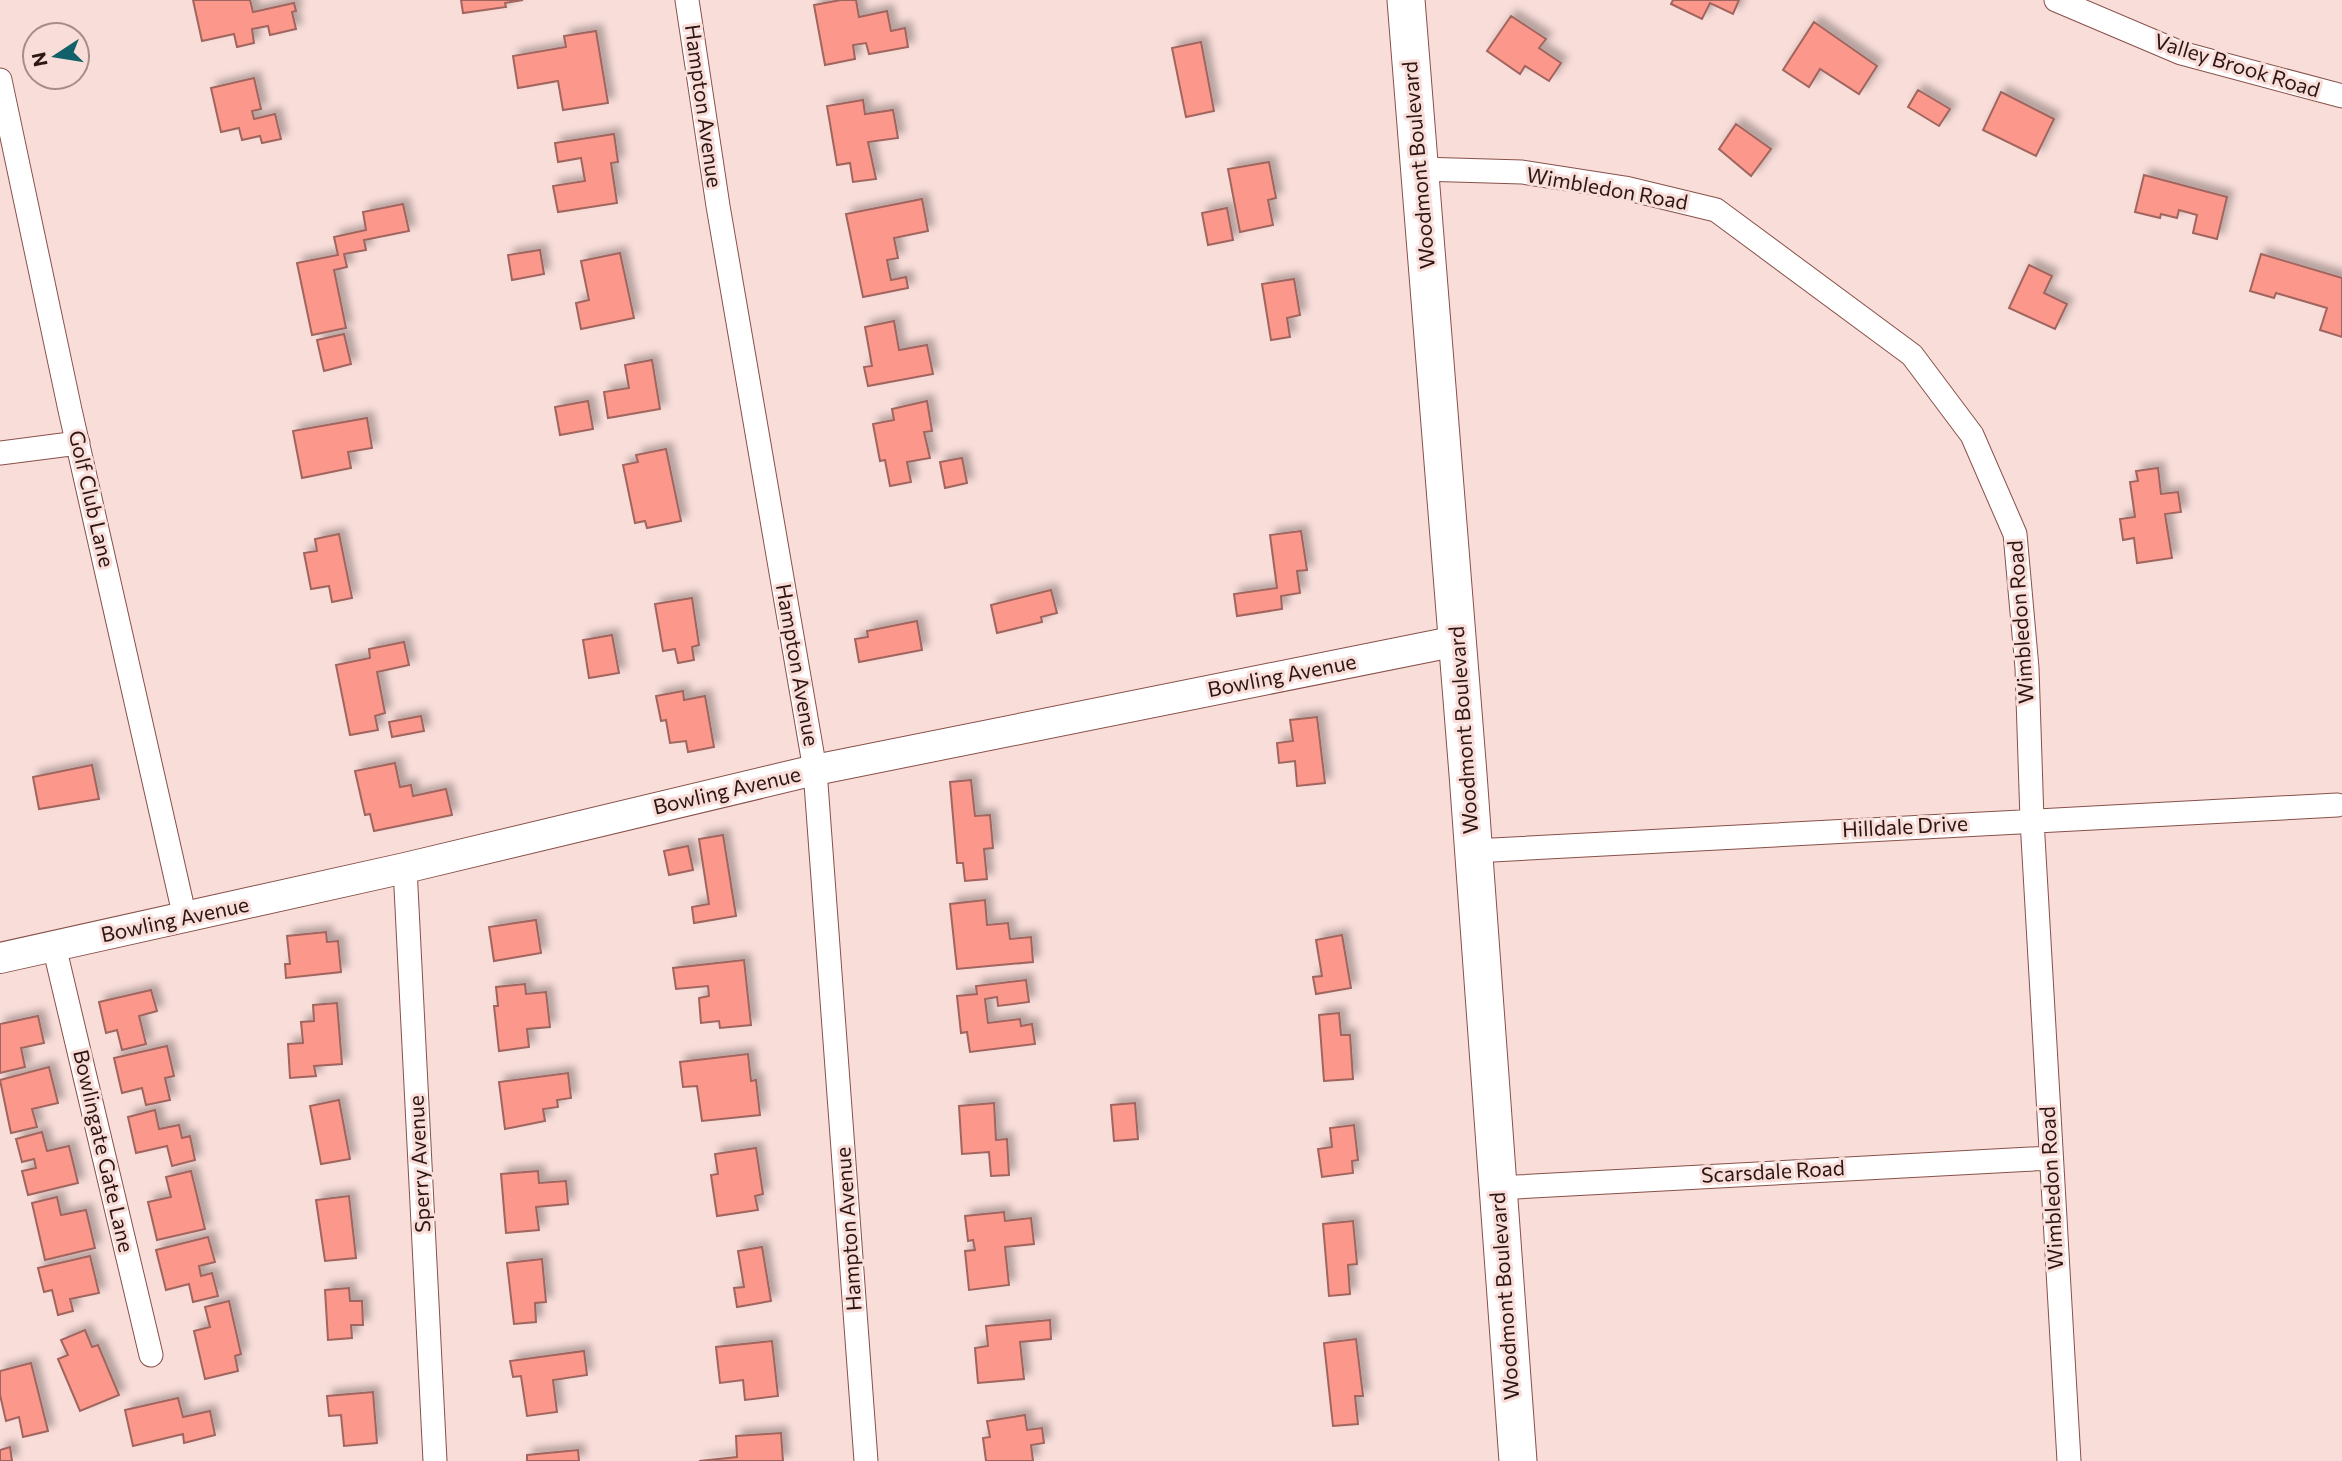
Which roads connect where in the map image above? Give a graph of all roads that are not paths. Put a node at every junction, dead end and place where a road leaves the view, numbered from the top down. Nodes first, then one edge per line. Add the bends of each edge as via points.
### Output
1 (687, 0) edge
2 (1406, 0) edge
3 (2056, 0) edge
4 (0, 80) edge
5 (2342, 96) edge
6 (1420, 170) junction
7 (78, 443) junction
8 (0, 453) edge
9 (1458, 641) junction
10 (815, 770) junction
11 (2337, 805) dead end
12 (2032, 820) junction
13 (1474, 851) junction
14 (405, 868) junction
15 (185, 918) junction
16 (54, 946) junction
17 (0, 958) edge
18 (2050, 1158) junction
19 (1497, 1188) junction
20 (151, 1355) dead end
21 (435, 1461) edge
22 (866, 1461) edge
23 (1518, 1461) edge
24 (2069, 1461) edge

1 - 10 street, Hampton Avenue
2 - 6 main road, Woodmont Boulevard
3 - 5 street, Valley Brook Road via 2181,52
4 - 7 street, Golf Club Lane
6 - 9 main road, Woodmont Boulevard
6 - 12 street, Wimbledon Road via 1522,172 1625,188 1716,210 1912,355 1972,435 2015,534
7 - 8 street
7 - 15 street, Golf Club Lane
9 - 10 street, Bowling Avenue
9 - 13 main road, Woodmont Boulevard
10 - 14 street, Bowling Avenue
10 - 22 street, Hampton Avenue
11 - 12 street, Hilldale Drive
12 - 13 street, Hilldale Drive
12 - 18 street, Wimbledon Road
13 - 19 main road, Woodmont Boulevard
14 - 15 street, Bowling Avenue
14 - 21 street, Sperry Avenue
15 - 16 street, Bowling Avenue
16 - 17 street, Bowling Avenue
16 - 20 street, Bowlingate Gate Lane
18 - 19 street, Scarsdale Road
18 - 24 street, Wimbledon Road
19 - 23 main road, Woodmont Boulevard

